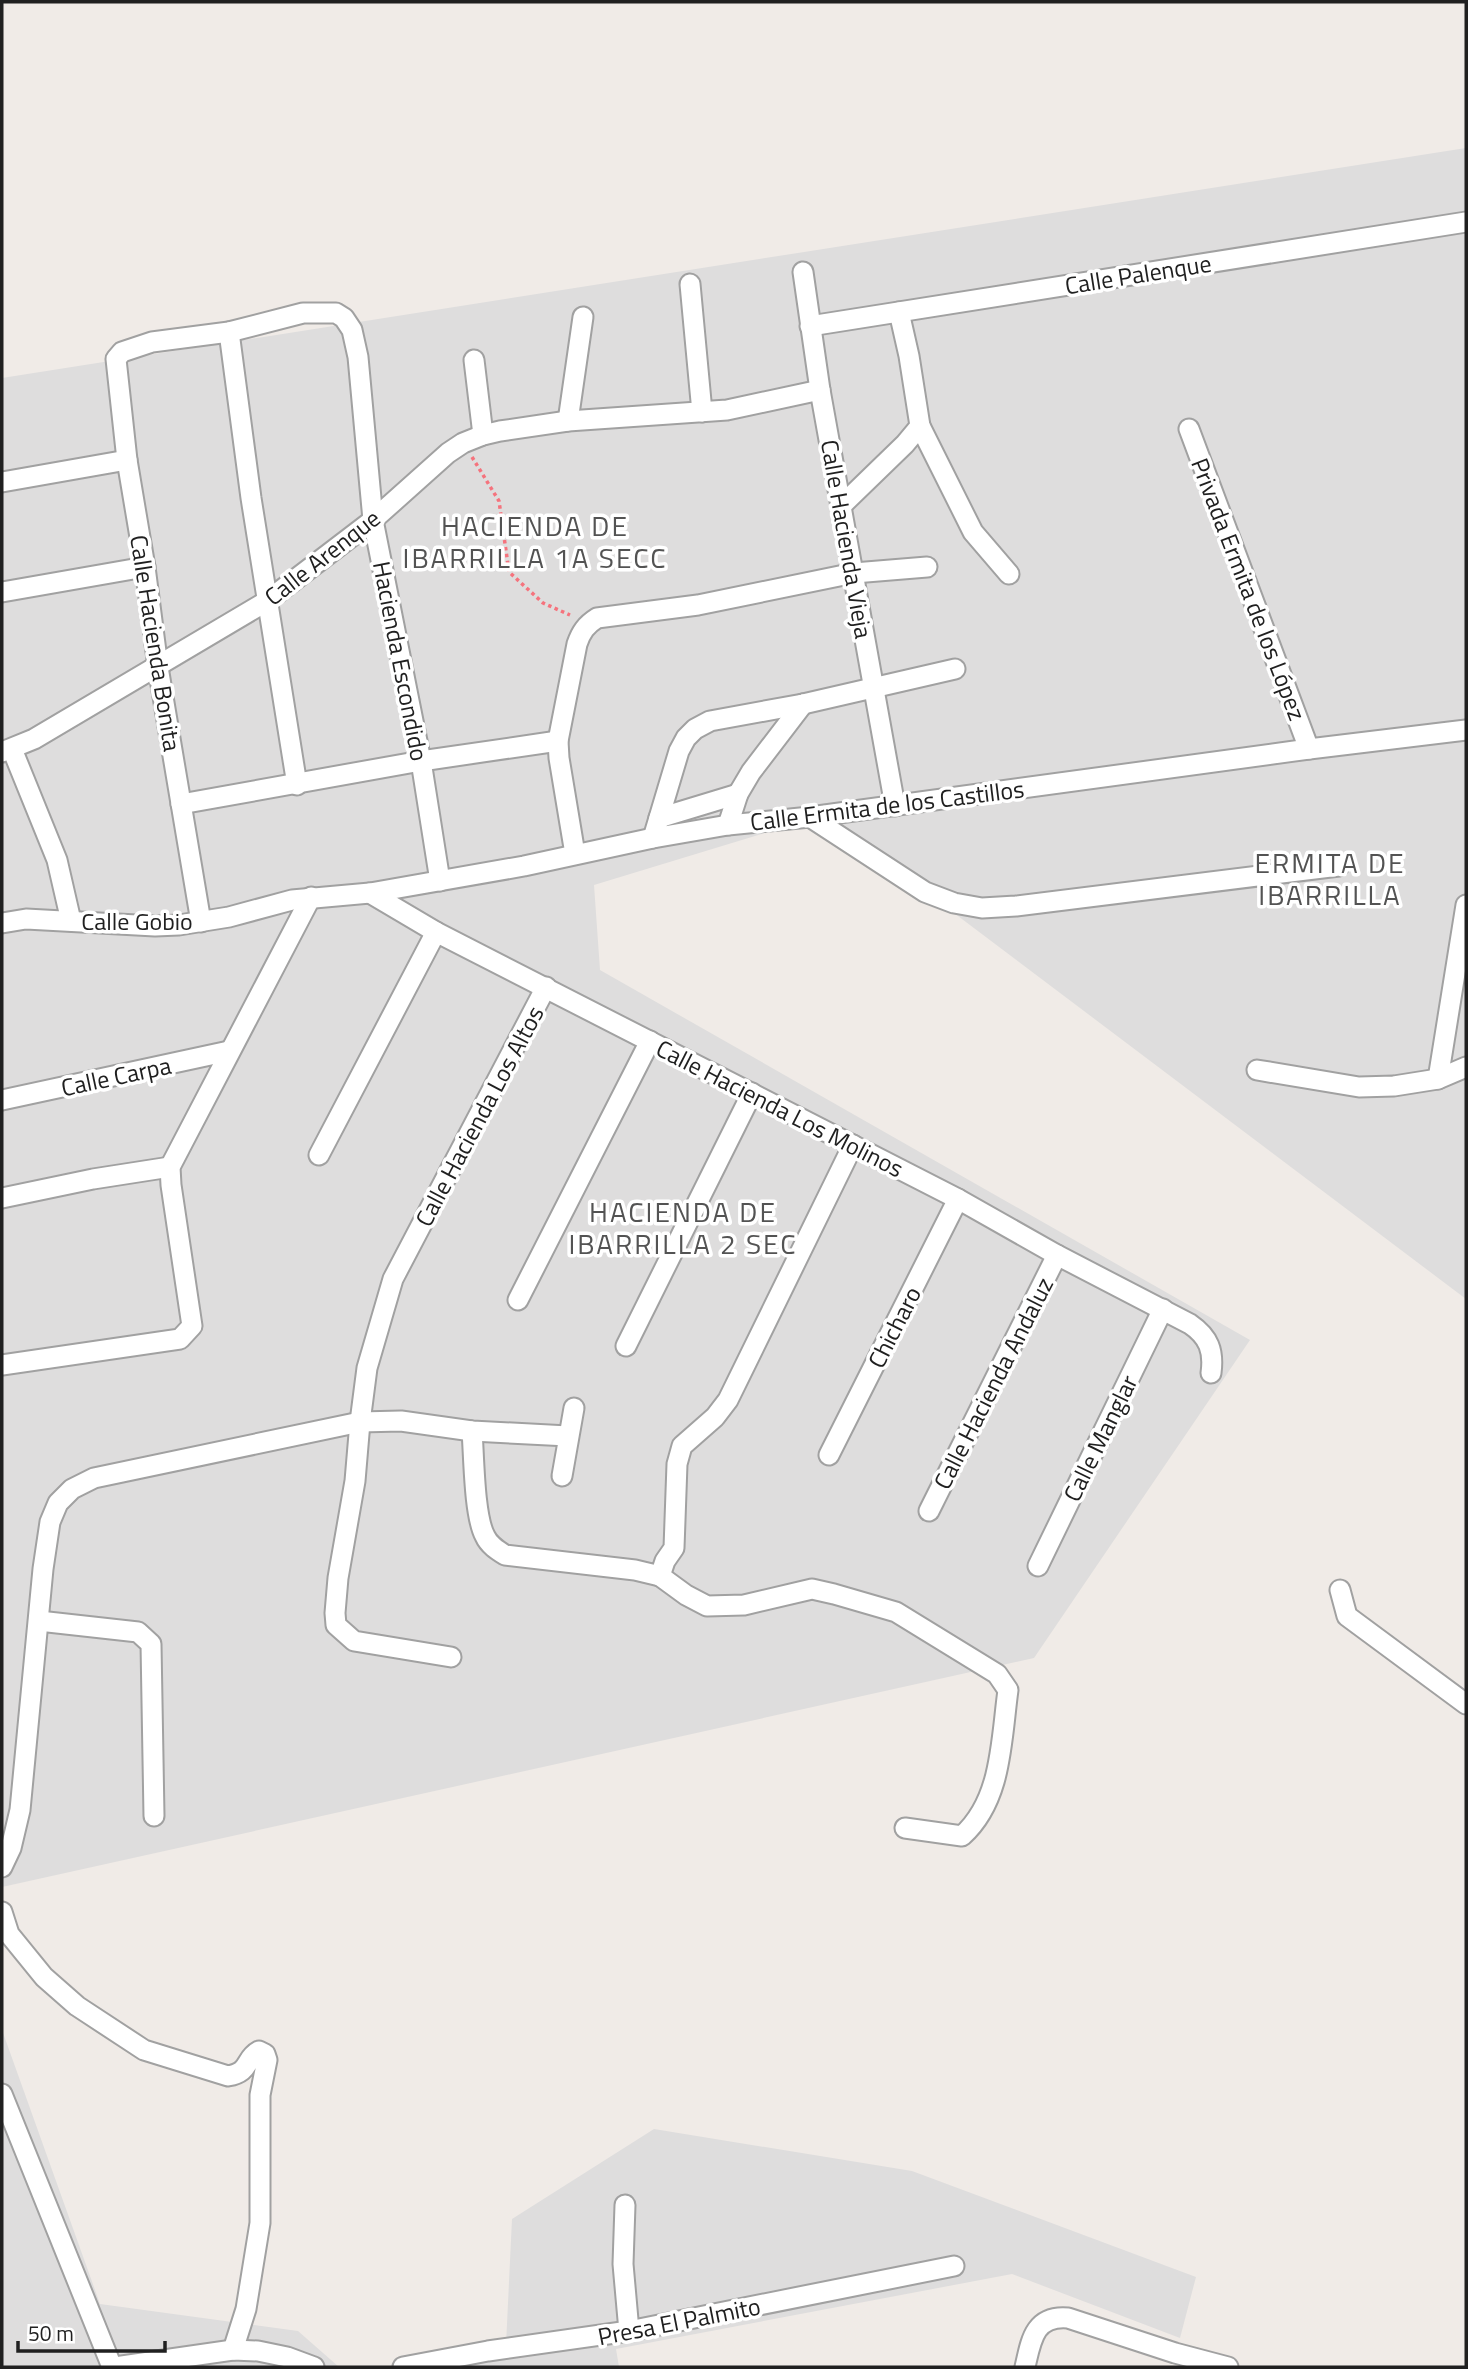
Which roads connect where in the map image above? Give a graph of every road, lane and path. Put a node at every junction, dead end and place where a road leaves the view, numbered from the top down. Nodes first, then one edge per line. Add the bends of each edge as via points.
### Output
1 (1466, 222) edge
2 (803, 272) dead end
3 (690, 284) dead end
4 (899, 312) junction
5 (583, 317) dead end
6 (810, 326) junction
7 (229, 332) junction
8 (474, 360) dead end
9 (116, 364) joint
10 (820, 390) junction
11 (702, 412) junction
12 (568, 421) junction
13 (920, 426) junction
14 (1189, 429) dead end
15 (483, 435) junction
16 (463, 443) junction
17 (127, 460) junction
18 (2, 482) edge
19 (841, 506) junction
20 (373, 520) junction
21 (145, 567) junction
22 (927, 567) dead end
23 (854, 573) junction
24 (1009, 574) dead end
25 (2, 592) edge
26 (267, 601) junction
27 (588, 624) junction
28 (158, 667) junction
29 (955, 670) dead end
30 (873, 687) junction
31 (803, 704) junction
32 (1466, 733) edge
33 (558, 741) junction
34 (1309, 749) junction
35 (7, 750) edge
36 (421, 761) junction
37 (297, 785) junction
38 (738, 794) junction
39 (181, 804) junction
40 (895, 806) junction
41 (810, 817) junction
42 (659, 818) junction
43 (728, 825) junction
44 (653, 838) junction
45 (575, 854) junction
46 (1339, 866) dead end
47 (440, 881) junction
48 (370, 893) junction
49 (311, 897) junction
50 (1466, 905) edge
51 (71, 921) junction
52 (201, 922) junction
53 (2, 923) edge
54 (436, 932) junction
55 (546, 988) junction
56 (649, 1041) junction
57 (229, 1051) junction
58 (1466, 1067) edge
59 (1257, 1070) dead end
60 (1438, 1079) junction
61 (752, 1093) junction
62 (2, 1100) edge
63 (853, 1145) junction
64 (319, 1155) dead end
65 (170, 1167) junction
66 (2, 1198) edge
67 (958, 1199) junction
68 (1057, 1255) junction
69 (518, 1300) dead end
70 (1163, 1309) junction
71 (626, 1346) dead end
72 (2, 1365) edge
73 (1211, 1373) dead end
74 (574, 1408) dead end
75 (359, 1422) junction
76 (472, 1431) junction
77 (568, 1436) junction
78 (829, 1455) dead end
79 (562, 1476) dead end
80 (929, 1511) dead end
81 (1038, 1566) dead end
82 (660, 1576) junction
83 (1340, 1590) dead end
84 (39, 1622) junction
85 (451, 1657) dead end
86 (1466, 1704) edge
87 (154, 1816) dead end
88 (905, 1828) dead end
89 (2, 1867) edge
90 (2, 1912) edge
91 (2, 2094) edge
92 (625, 2205) dead end
93 (954, 2266) dead end
94 (629, 2331) junction
95 (233, 2350) junction
96 (1176, 2360) edge
97 (114, 2367) edge
98 (314, 2367) edge
99 (403, 2367) edge
100 (1025, 2367) edge
101 (1228, 2367) edge

1 - 4 street, Calle Palenque
2 - 6 street, Calle Hacienda Vieja
3 - 11 street
4 - 6 street, Calle Palenque
4 - 13 street
5 - 12 street
6 - 10 street, Calle Hacienda Vieja
7 - 9 street, Hacienda Escondido via 152,342 122,352
7 - 20 street, Hacienda Escondido via 303,313 336,313 344,318 358,357
7 - 26 street
8 - 15 street
9 - 17 street, Calle Hacienda Bonita
10 - 11 street, Calle Arenque
10 - 19 street, Calle Hacienda Vieja
11 - 12 street, Calle Arenque
12 - 15 street, Calle Arenque
13 - 19 street
13 - 24 street via 973,532
14 - 34 street, Privada Ermita de los López
15 - 16 street, Calle Arenque
16 - 20 street, Calle Arenque
16 - 27 path via 499,501 509,572 543,603
17 - 18 street
17 - 21 street, Calle Hacienda Bonita
19 - 23 street, Calle Hacienda Vieja
20 - 26 street, Calle Arenque
20 - 36 street, Hacienda Escondido
21 - 25 street
21 - 28 street, Calle Hacienda Bonita
22 - 23 street
23 - 27 street via 698,605 597,618
23 - 30 street, Calle Hacienda Vieja
26 - 28 street, Calle Arenque
26 - 37 street
27 - 33 street via 577,644
28 - 35 street, Calle Arenque
28 - 39 street, Calle Hacienda Bonita
29 - 30 street
30 - 31 street
30 - 40 street, Calle Hacienda Vieja
31 - 38 street
31 - 42 street via 710,721 695,729 678,751
32 - 34 street, Calle Ermita de los Castillos
33 - 36 street
33 - 45 street
34 - 40 street, Calle Ermita de los Castillos
35 - 51 street via 57,860
36 - 37 street
36 - 47 street, Hacienda Escondido
37 - 39 street
38 - 42 street
38 - 43 street
39 - 52 street, Calle Hacienda Bonita
40 - 41 street, Calle Ermita de los Castillos
41 - 43 street, Calle Ermita de los Castillos
41 - 46 street via 925,892 982,908
42 - 44 street
43 - 44 street, Calle Ermita de los Castillos
44 - 45 street, Calle Ermita de los Castillos
45 - 47 street, Calle Ermita de los Castillos
47 - 48 street, Calle Ermita de los Castillos
48 - 49 street, Calle Ermita de los Castillos
48 - 54 street, Calle Hacienda Los Molinos
49 - 52 street, Calle Gobio
49 - 57 street
50 - 60 street
51 - 52 street, Calle Gobio via 155,926
51 - 53 street, Calle Gobio
54 - 55 street, Calle Hacienda Los Molinos
54 - 64 street
55 - 56 street, Calle Hacienda Los Molinos
55 - 75 street, Calle Hacienda Los Altos via 393,1279 367,1368
56 - 61 street, Calle Hacienda Los Molinos
56 - 69 street
57 - 62 street, Calle Carpa
57 - 65 street
58 - 60 street
59 - 60 street via 1359,1087
61 - 63 street, Calle Hacienda Los Molinos
61 - 71 street
63 - 67 street, Calle Hacienda Los Molinos
63 - 82 street via 729,1401 682,1446 677,1464 674,1548
65 - 66 street
65 - 72 street via 192,1326 180,1339
67 - 68 street, Calle Hacienda Los Molinos
67 - 78 street, Chicharo
68 - 70 street, Calle Hacienda Los Molinos
68 - 80 street, Calle Hacienda Andaluz
70 - 73 street, Calle Hacienda Los Molinos via 1200,1331 1211,1349
70 - 81 street, Calle Manglar
74 - 77 street
75 - 76 street via 401,1421
75 - 84 street via 94,1478 72,1489 58,1503 50,1522
75 - 85 street, Calle Hacienda Los Altos via 336,1626 355,1642
76 - 77 street
76 - 82 street via 479,1520 492,1547 505,1555
77 - 79 street
82 - 88 street via 707,1606 744,1605 812,1590 896,1612 997,1674 1008,1690 996,1779 975,1824 962,1836
83 - 86 street via 1347,1615
84 - 87 street via 138,1632 151,1644
84 - 89 street via 20,1810
90 - 95 street via 9,1934 44,1977 144,2050 228,2076 248,2066 254,2053 265,2054 260,2095 260,2224 246,2309
91 - 97 street
92 - 94 street via 623,2264
93 - 94 street, Presa El Palmito
94 - 99 street, Presa El Palmito
95 - 97 street
95 - 98 street via 287,2357
96 - 100 street via 1055,2317 1037,2329
96 - 101 street

